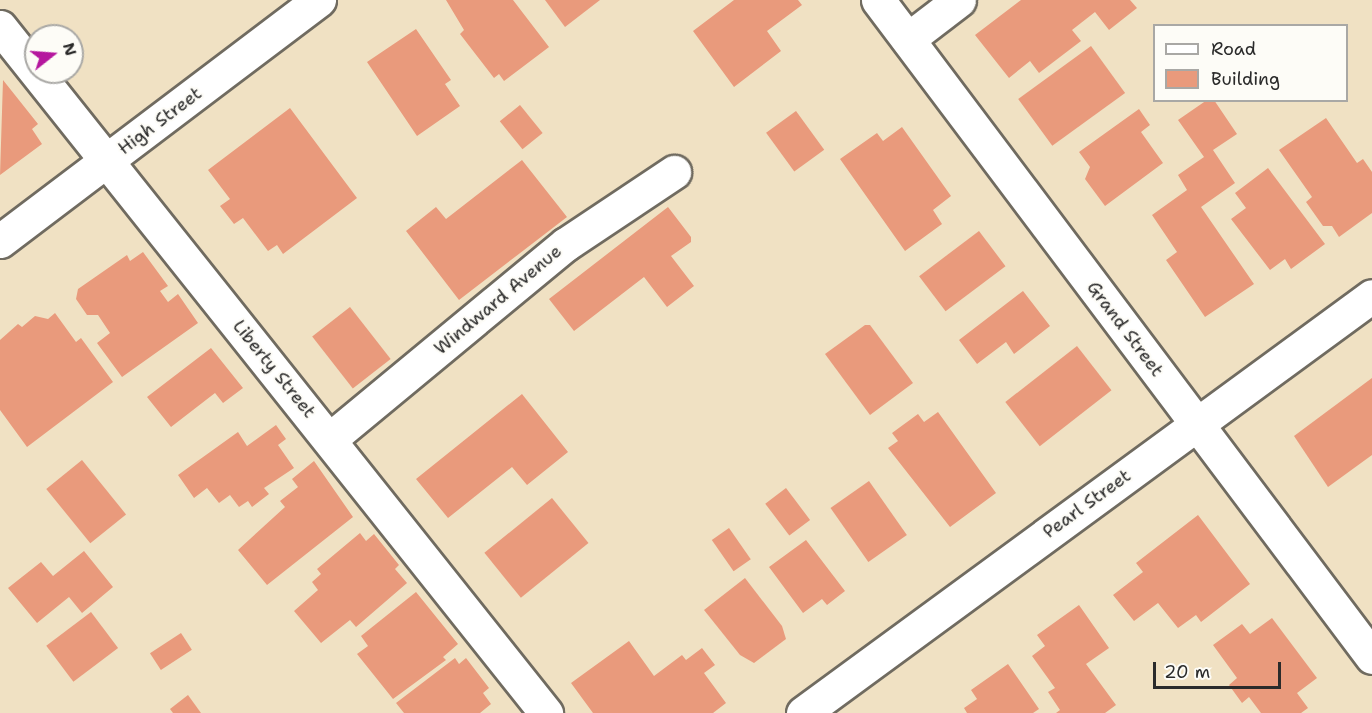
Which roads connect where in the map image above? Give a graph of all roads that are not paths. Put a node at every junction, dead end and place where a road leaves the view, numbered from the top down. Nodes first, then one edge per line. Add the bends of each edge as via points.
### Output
1 (319, 0) edge
2 (878, 0) edge
3 (959, 0) edge
4 (0, 27) edge
5 (908, 39) junction
6 (107, 161) junction
7 (674, 172) dead end
8 (0, 241) edge
9 (1372, 296) edge
10 (1196, 424) junction
11 (330, 439) junction
12 (1372, 657) edge
13 (546, 713) edge
14 (803, 713) edge

1 - 6 street, High Street
2 - 5 street, Grand Street
3 - 5 street
4 - 6 street, Liberty Street
5 - 10 street, Grand Street
6 - 8 street, High Street
6 - 11 street, Liberty Street
7 - 11 street, Windward Avenue via 566,244
9 - 10 street, Pearl Street
10 - 12 street, Grand Street
10 - 14 street, Pearl Street
11 - 13 street, Liberty Street

